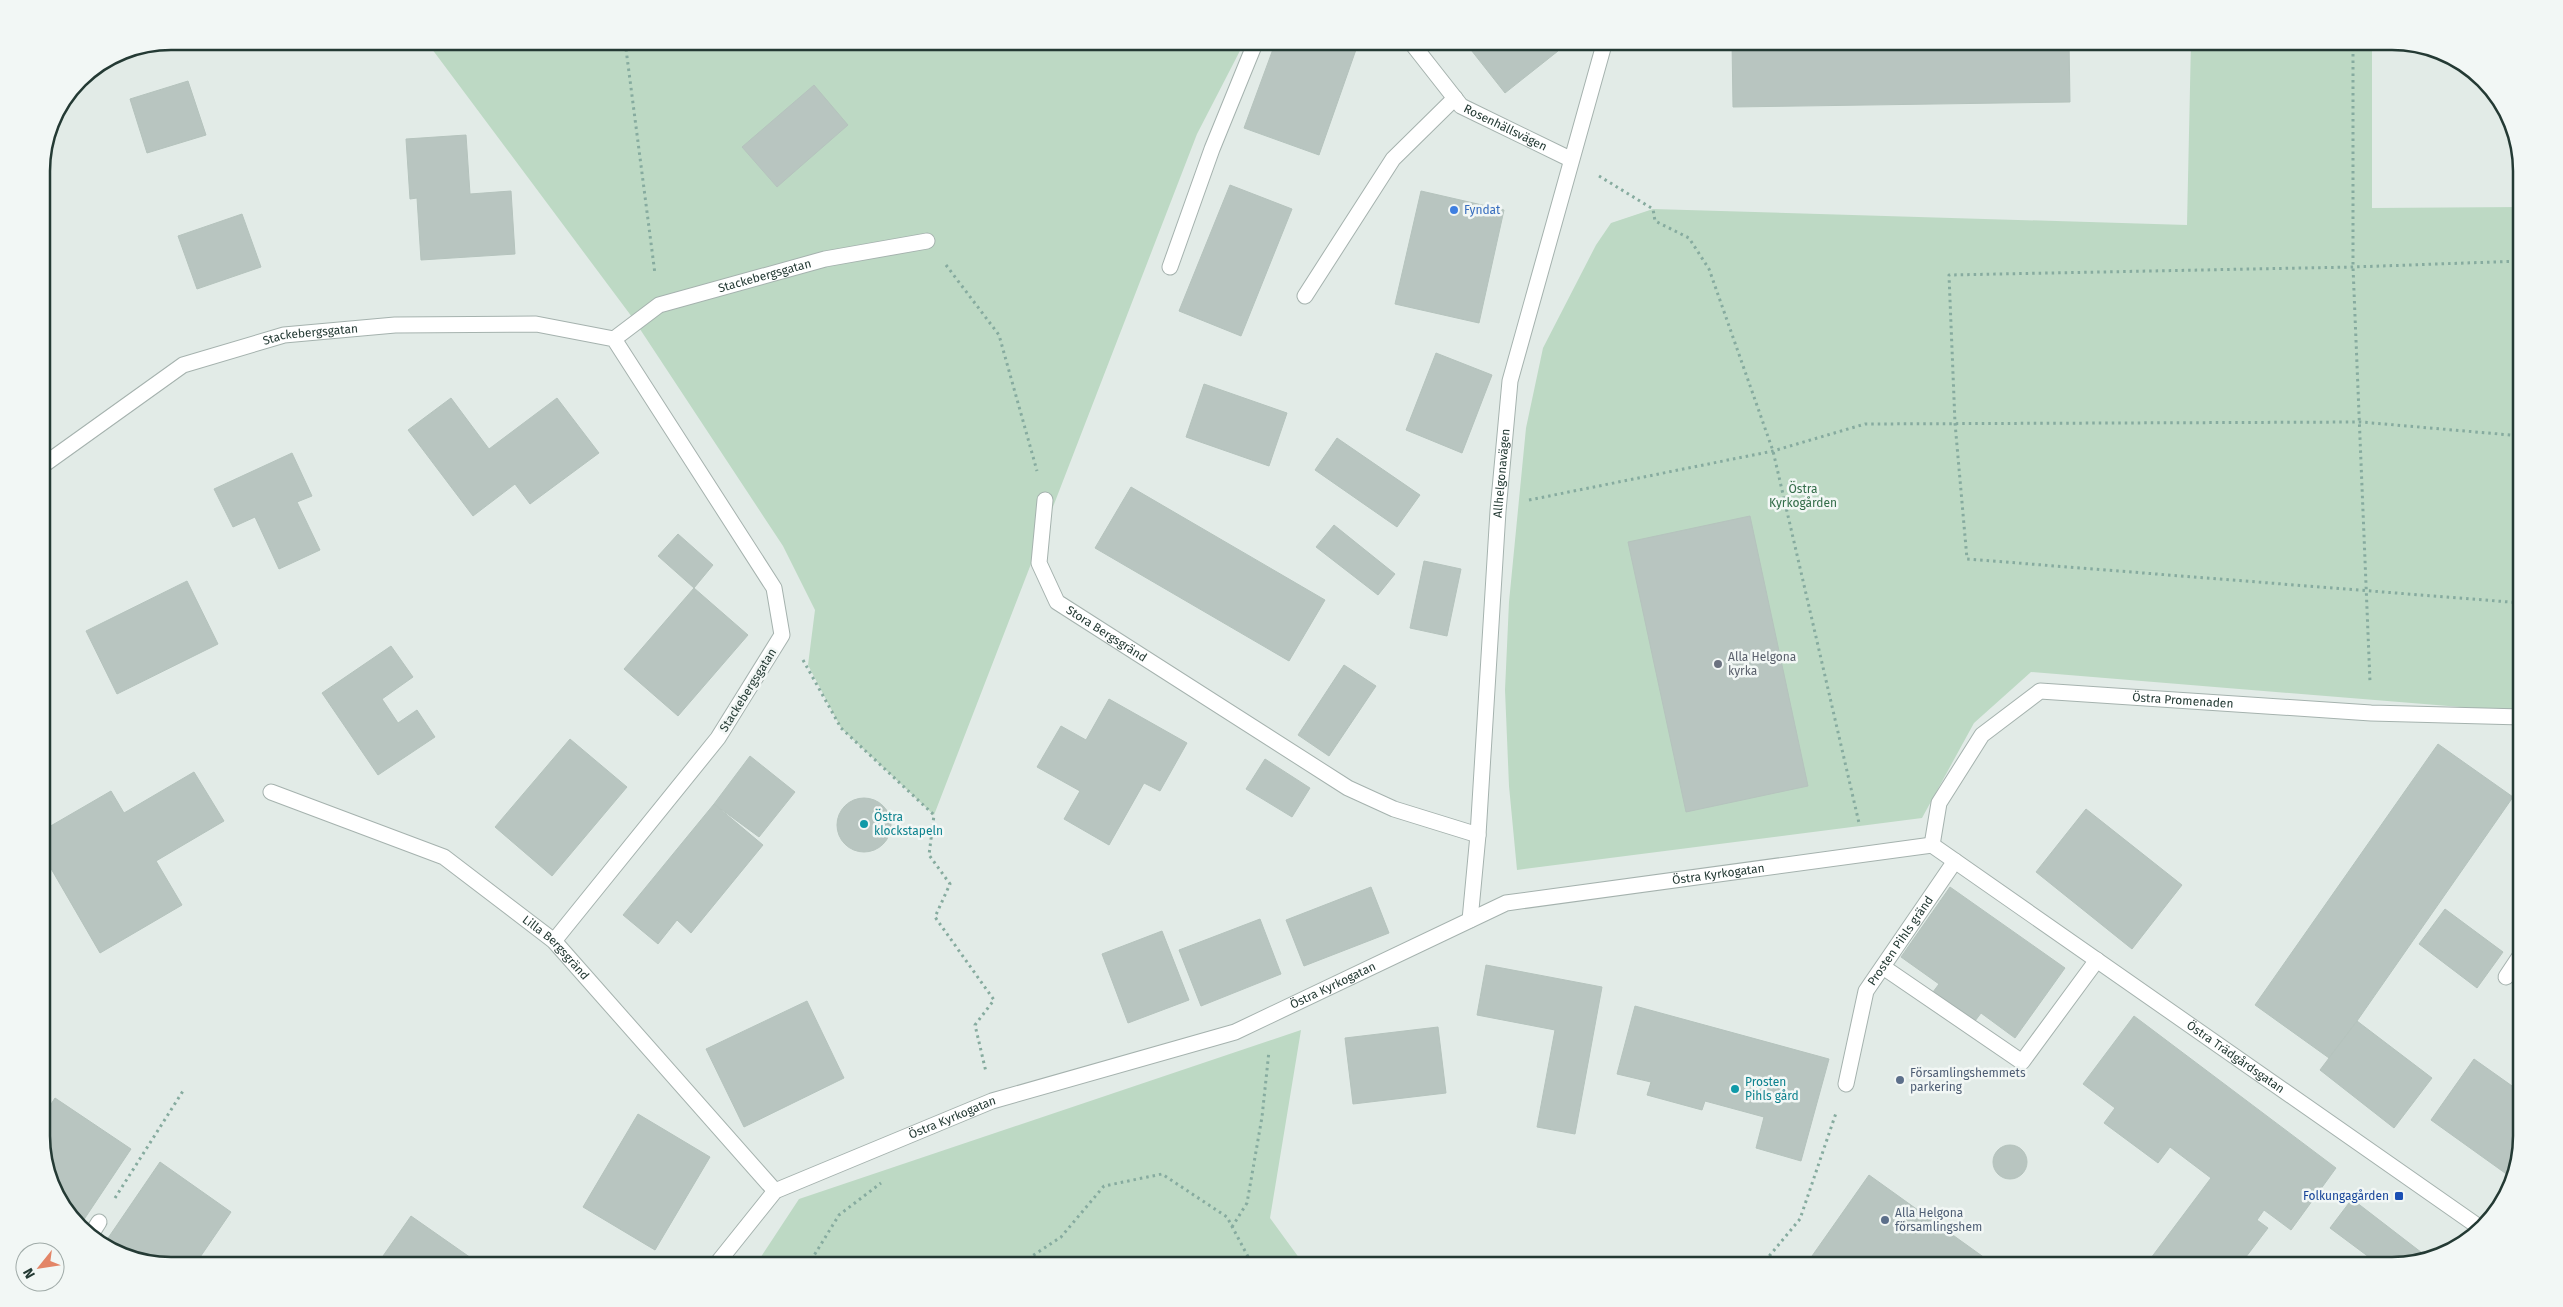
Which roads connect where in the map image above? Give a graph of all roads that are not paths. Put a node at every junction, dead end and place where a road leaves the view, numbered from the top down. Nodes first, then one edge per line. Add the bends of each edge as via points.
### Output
1 (1252, 50) edge
2 (1417, 50) edge
3 (1602, 50) edge
4 (1455, 98) junction
5 (1570, 159) junction
6 (928, 241) road end
7 (1170, 267) dead end
8 (1305, 296) dead end
9 (614, 339) junction
10 (50, 460) edge
11 (1045, 500) road end
12 (2513, 717) edge
13 (271, 792) dead end
14 (1478, 835) junction
15 (1932, 845) junction
16 (1955, 861) junction
17 (1470, 920) junction
18 (554, 941) junction
19 (2096, 960) junction
20 (2513, 966) edge
21 (1883, 967) junction
22 (2506, 977) dead end
23 (1846, 1084) road end
24 (774, 1191) junction
25 (2475, 1224) edge
26 (722, 1257) edge

1 - 7 street via 1212,149
2 - 4 street, Rosenhällsvägen
3 - 5 street, Allhelgonavägen
4 - 5 street, Rosenhällsvägen via 1461,106
4 - 8 street via 1392,159
5 - 14 street, Allhelgonavägen via 1510,381 1498,511
6 - 9 street, Stackebergsgatan via 825,258 659,304
9 - 10 street, Stackebergsgatan via 536,324 395,325 284,335 183,365
9 - 18 street, Stackebergsgatan via 774,588 782,635 718,738
11 - 14 street, Stora Bergsgränd via 1040,563 1057,602 1348,788 1394,809
12 - 15 street, Östra Promenaden via 2371,713 2040,691 1982,735 1939,803
13 - 18 street, Lilla Bergsgränd via 444,857
14 - 17 street, Allhelgonavägen
15 - 16 street
15 - 17 street, Östra Kyrkogatan via 1506,903
16 - 19 street, Östra Trädgårdsgatan
16 - 21 street, Prosten Pihls gränd
17 - 24 street, Östra Kyrkogatan via 1235,1032 992,1101
18 - 24 street, Lilla Bergsgränd
19 - 21 street via 2022,1062
19 - 25 street, Östra Trädgårdsgatan
20 - 22 street
21 - 23 street, Prosten Pihls gränd via 1866,991
24 - 26 street, Östra Kyrkogatan

